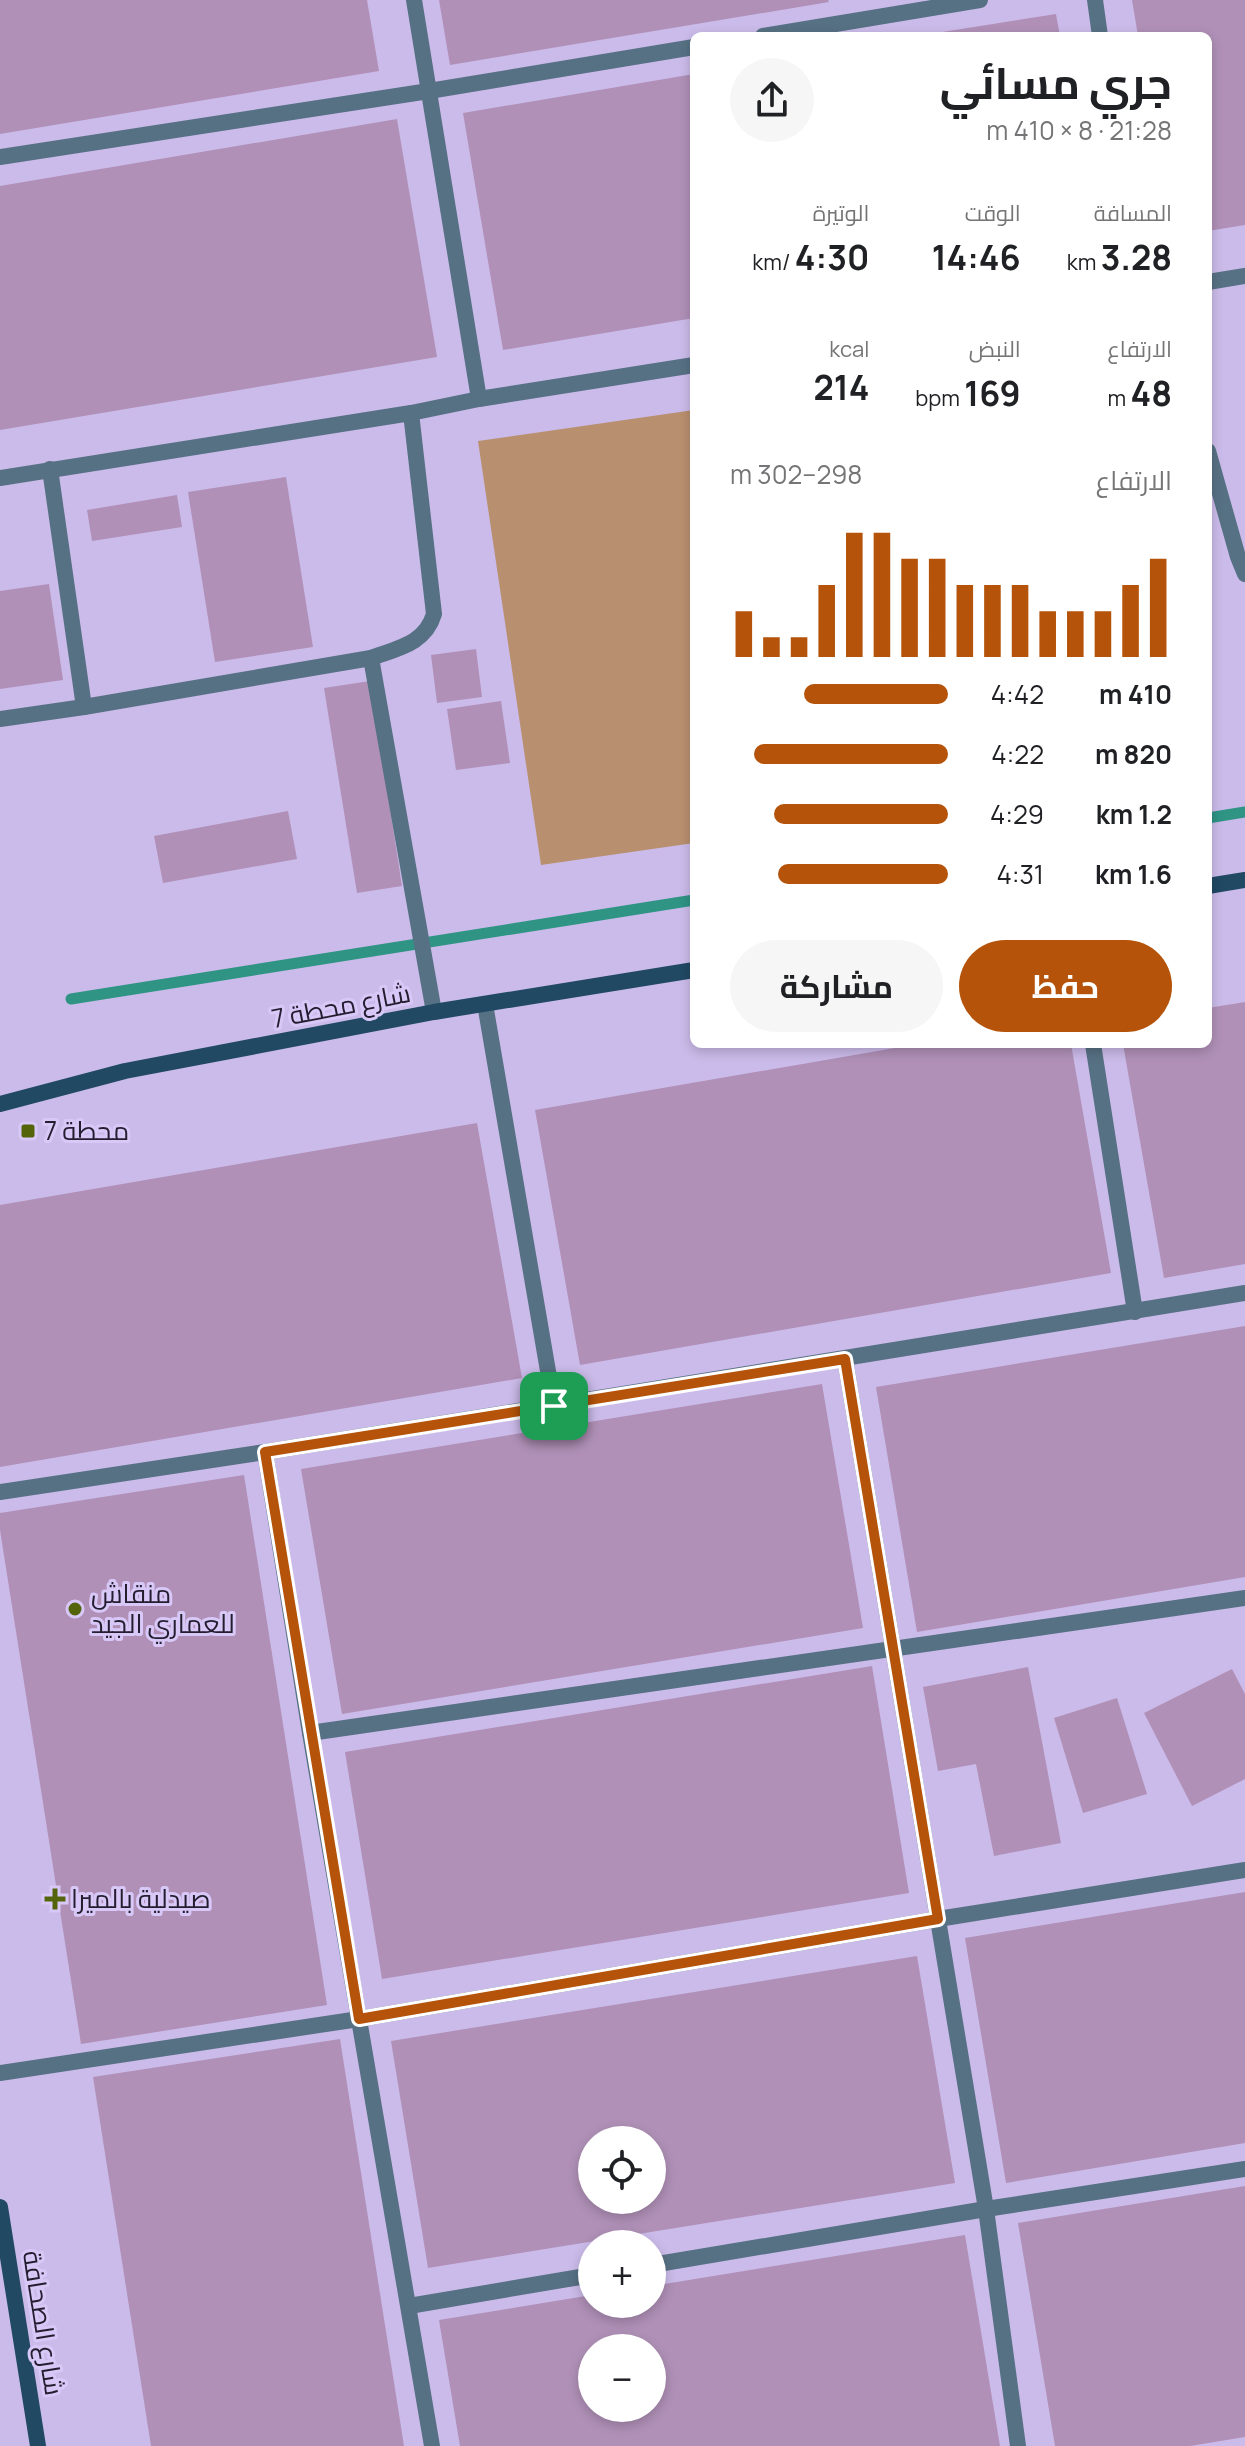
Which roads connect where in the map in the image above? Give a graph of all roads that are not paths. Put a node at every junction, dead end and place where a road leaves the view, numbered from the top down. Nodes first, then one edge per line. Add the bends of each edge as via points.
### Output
1 (414, 0) edge
2 (980, 0) edge
3 (1095, 0) edge
4 (787, 32) edge
5 (1099, 32) edge
6 (690, 48) edge
7 (429, 91) junction
8 (0, 157) edge
9 (1245, 276) edge
10 (1212, 281) edge
11 (690, 366) edge
12 (479, 399) junction
13 (411, 413) junction
14 (1212, 465) edge
15 (50, 469) junction
16 (0, 478) edge
17 (1245, 574) edge
18 (371, 658) junction
19 (84, 707) junction
20 (0, 719) edge
21 (1245, 880) edge
22 (1212, 885) edge
23 (690, 971) edge
24 (485, 1004) junction
25 (434, 1012) junction
26 (1094, 1048) edge
27 (0, 1097) edge
28 (25, 1098) junction
29 (0, 1104) edge
30 (1245, 1293) edge
31 (1135, 1312) junction
32 (845, 1359) junction
33 (554, 1406) junction
34 (265, 1452) junction
35 (0, 1492) edge
36 (1245, 1598) edge
37 (894, 1649) junction
38 (310, 1733) junction
39 (1245, 1870) edge
40 (938, 1919) junction
41 (359, 2019) junction
42 (0, 2073) edge
43 (1245, 2169) edge
44 (0, 2207) edge
45 (986, 2209) junction
46 (666, 2263) edge
47 (578, 2277) edge
48 (409, 2306) junction
49 (38, 2446) edge
50 (432, 2446) edge
51 (1018, 2446) edge

1 - 7 street
2 - 4 street
3 - 5 street
6 - 7 street
7 - 8 street
7 - 12 street
9 - 10 street
11 - 12 street
12 - 13 street
13 - 15 street
13 - 18 street via 434,614 419,639
14 - 17 street
15 - 16 street
15 - 19 street
18 - 19 street
18 - 25 street
19 - 20 street
21 - 22 street
23 - 24 street, شارع محطة 7
24 - 25 street, شارع محطة 7
24 - 33 street
25 - 28 street, شارع محطة 7 via 125,1071
26 - 31 street
27 - 28 street
28 - 29 street, شارع محطة 7
30 - 31 street
31 - 32 street
32 - 33 street
32 - 37 street
33 - 34 street
34 - 35 street
34 - 38 street
36 - 37 street
37 - 38 street
37 - 40 street
38 - 41 street
39 - 40 street
40 - 41 street
40 - 45 street
41 - 42 street
41 - 48 street
43 - 45 street
44 - 49 street, شارع الصحافة
45 - 46 street
45 - 51 street
47 - 48 street
48 - 50 street

